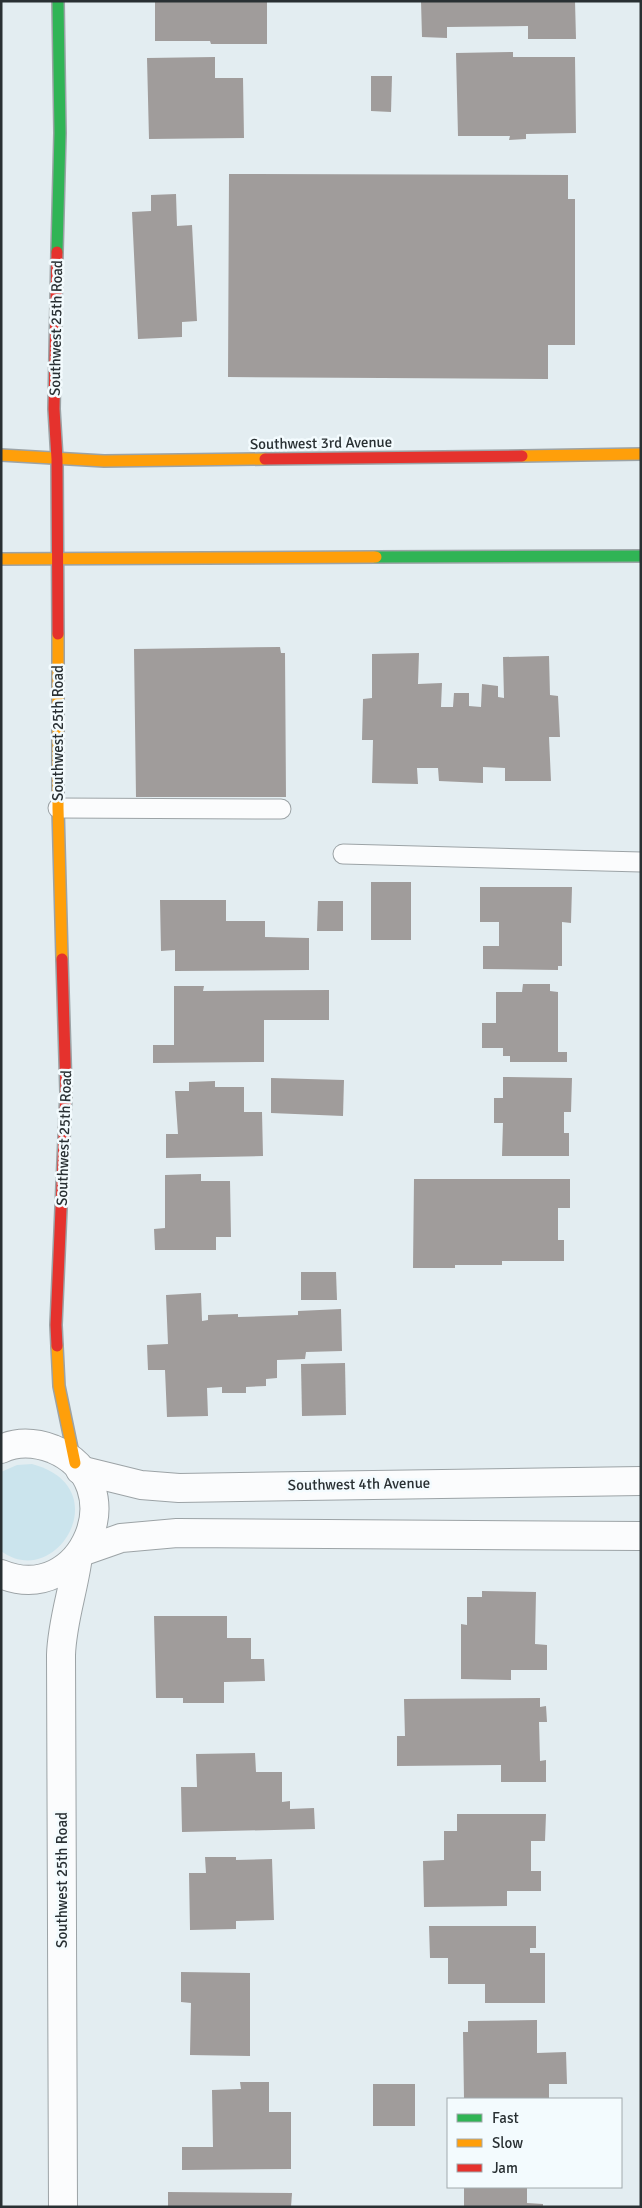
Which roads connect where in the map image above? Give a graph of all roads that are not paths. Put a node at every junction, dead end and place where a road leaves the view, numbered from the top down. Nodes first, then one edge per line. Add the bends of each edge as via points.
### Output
1 (58, 1) edge
2 (641, 454) edge
3 (1, 456) edge
4 (57, 459) junction
5 (641, 556) edge
6 (1, 559) edge
7 (57, 560) junction
8 (58, 808) junction
9 (281, 809) dead end
10 (342, 854) dead end
11 (641, 862) edge
12 (1, 1448) edge
13 (77, 1466) junction
14 (641, 1481) edge
15 (641, 1536) edge
16 (80, 1554) junction
17 (1, 1574) edge
18 (63, 2207) edge

1 - 4 main road, Southwest 25th Road via 60,133 54,409
2 - 4 main road, Southwest 3rd Avenue
3 - 4 main road, Southwest 3rd Avenue
4 - 7 main road, Southwest 25th Road
5 - 7 main road
6 - 7 main road
7 - 8 main road, Southwest 25th Road
8 - 9 lane
8 - 13 main road, Southwest 25th Road via 66,1092 57,1363 63,1411
10 - 11 lane
12 - 13 street via 26,1443 44,1445 60,1452
13 - 14 street, Southwest 4th Avenue via 141,1485 178,1488
13 - 16 street via 88,1482 95,1511 94,1526
15 - 16 street via 177,1533 121,1538
16 - 17 street via 69,1565 47,1576 21,1579
16 - 18 street, Southwest 25th Road via 64,1620 61,1655

